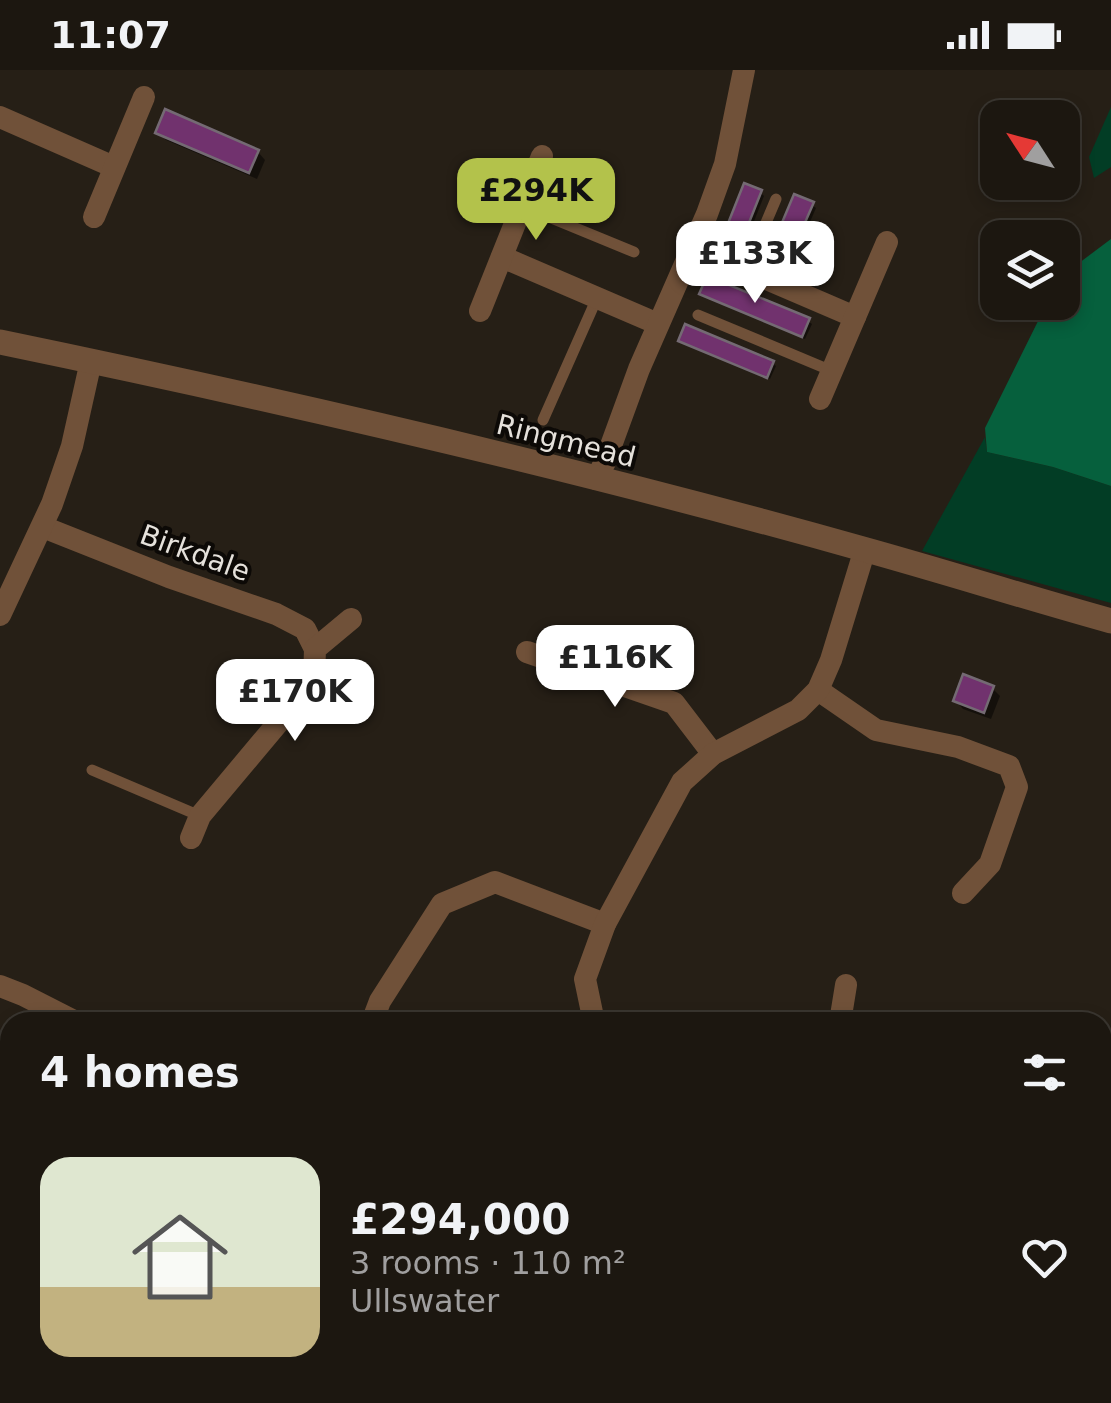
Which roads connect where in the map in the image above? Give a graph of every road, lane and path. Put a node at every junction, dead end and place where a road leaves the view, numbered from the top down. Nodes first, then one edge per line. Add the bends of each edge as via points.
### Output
1 (744, 70) edge
2 (144, 97) dead end
3 (0, 117) edge
4 (542, 156) dead end
5 (114, 167) junction
6 (776, 199) dead end
7 (522, 206) junction
8 (94, 218) dead end
9 (887, 242) dead end
10 (693, 250) junction
11 (634, 252) dead end
12 (502, 257) junction
13 (746, 270) junction
14 (597, 298) junction
15 (480, 311) dead end
16 (698, 315) dead end
17 (855, 317) junction
18 (658, 324) junction
19 (0, 342) edge
20 (91, 361) junction
21 (832, 371) junction
22 (820, 398) dead end
23 (544, 420) dead end
24 (596, 479) junction
25 (43, 527) junction
26 (866, 550) junction
27 (0, 615) edge
28 (352, 619) dead end
29 (1111, 622) edge
30 (315, 649) junction
31 (527, 652) dead end
32 (818, 690) junction
33 (713, 754) junction
34 (92, 770) dead end
35 (195, 828) joint
36 (963, 893) dead end
37 (606, 924) junction
38 (846, 985) dead end
39 (0, 986) edge
40 (57, 1012) edge
41 (376, 1012) edge
42 (592, 1012) edge
43 (842, 1012) edge

1 - 10 street via 725,164
2 - 5 street
3 - 5 street
4 - 7 street
5 - 8 street
6 - 13 lane
7 - 11 lane
7 - 12 street
9 - 17 street
10 - 13 street
10 - 18 street
12 - 14 street
12 - 15 street
13 - 17 street
14 - 18 street
14 - 23 lane
16 - 21 lane
17 - 21 street
18 - 24 street
19 - 20 street, Ringmead
20 - 24 street, Ringmead
20 - 25 street via 72,446
21 - 22 street
24 - 26 street, Ringmead
25 - 27 street
25 - 30 street, Birkdale via 276,614 304,628
26 - 29 street, Ringmead
26 - 32 street
28 - 30 street
30 - 35 street via 314,680
31 - 33 street via 674,703
32 - 33 street via 798,710
32 - 36 street via 876,730 958,747 1009,766 1017,786 990,864
33 - 37 street via 682,782
34 - 35 lane
37 - 41 street via 495,882 442,904
37 - 42 street via 586,979
38 - 43 street
39 - 40 street

